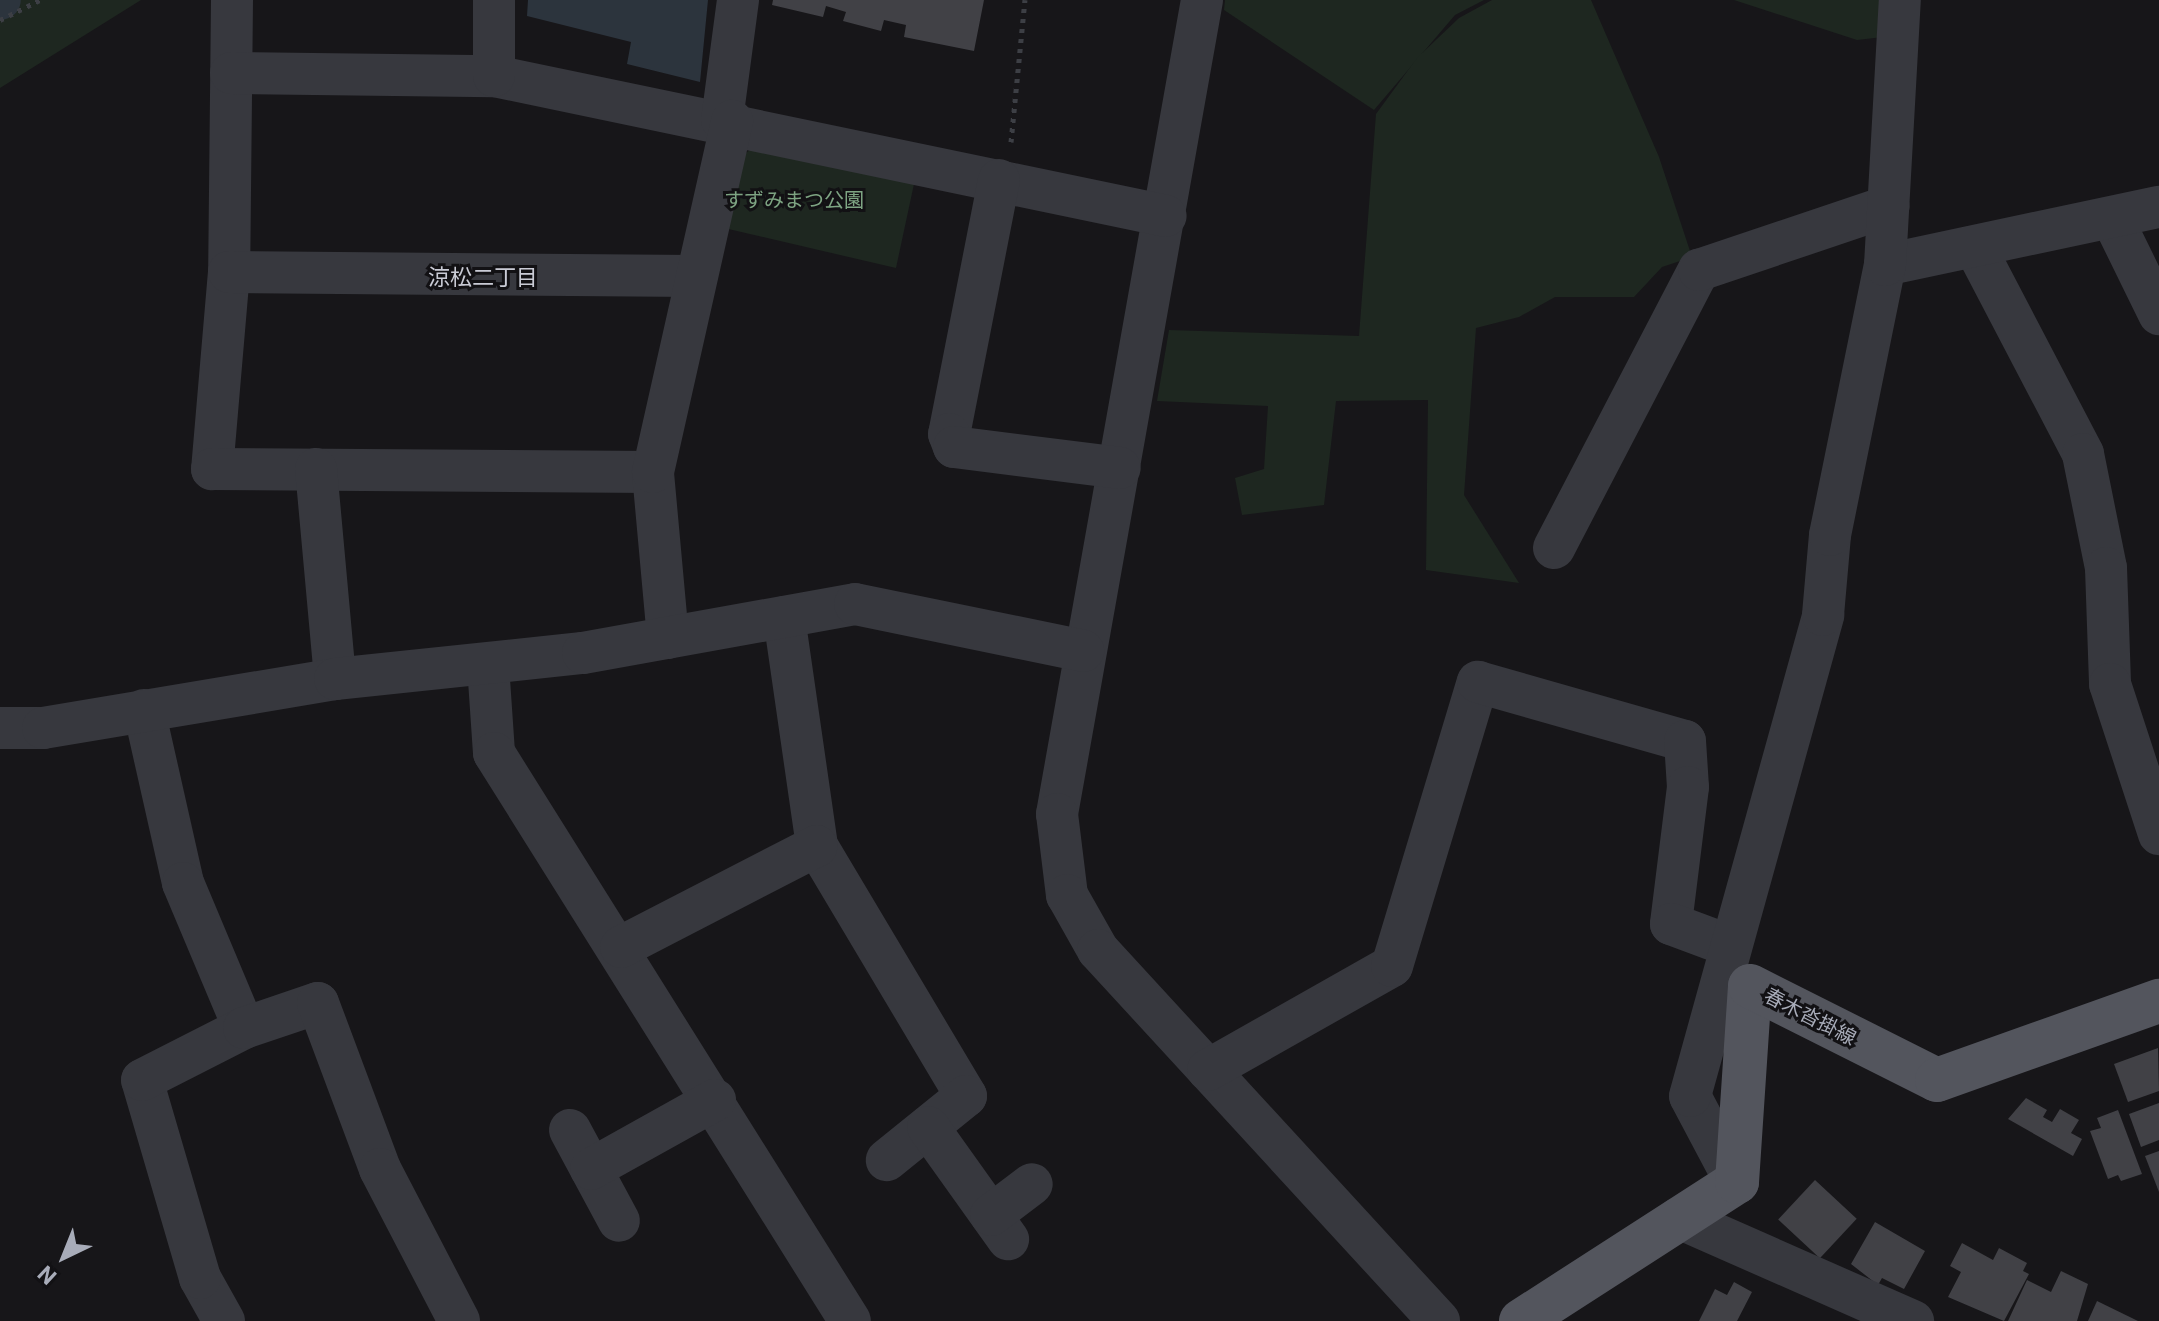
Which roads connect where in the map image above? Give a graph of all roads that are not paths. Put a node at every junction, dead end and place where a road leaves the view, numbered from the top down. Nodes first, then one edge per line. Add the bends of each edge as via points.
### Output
1 (232, 0) edge
2 (494, 0) edge
3 (738, 0) edge
4 (1202, 0) edge
5 (1900, 0) edge
6 (231, 73) junction
7 (494, 76) junction
8 (727, 120) junction
9 (1004, 166) junction
10 (1889, 206) junction
11 (2159, 207) edge
12 (1166, 216) junction
13 (2113, 220) junction
14 (1975, 247) junction
15 (1885, 265) junction
16 (229, 272) junction
17 (695, 276) junction
18 (2159, 314) edge
19 (1120, 468) junction
20 (316, 469) junction
21 (653, 472) junction
22 (1554, 548) dead end
23 (784, 617) junction
24 (668, 638) junction
25 (1083, 651) junction
26 (488, 665) junction
27 (335, 679) junction
28 (144, 710) junction
29 (0, 728) edge
30 (2159, 834) edge
31 (817, 846) junction
32 (1730, 946) junction
33 (621, 947) junction
34 (2159, 1001) edge
35 (244, 1028) junction
36 (1208, 1070) junction
37 (715, 1100) junction
38 (928, 1127) junction
39 (570, 1130) dead end
40 (887, 1160) dead end
41 (591, 1169) junction
42 (1736, 1183) junction
43 (1032, 1184) dead end
44 (1679, 1218) junction
45 (619, 1221) dead end
46 (224, 1321) edge
47 (459, 1321) edge
48 (850, 1321) edge
49 (1439, 1321) edge
50 (1521, 1321) edge
51 (1913, 1321) edge

1 - 6 street
2 - 7 street
3 - 8 street
4 - 12 street
5 - 10 street
6 - 7 street
6 - 16 street
7 - 8 street
8 - 9 street
8 - 17 street
9 - 12 street
9 - 19 street via 949,434 954,447
10 - 15 street
10 - 22 street via 1699,270
11 - 13 street
12 - 19 street
13 - 14 street
13 - 18 street
14 - 15 street
14 - 30 street via 2083,454 2106,568 2110,684
15 - 32 street via 1830,535 1823,615
16 - 17 street
16 - 20 street via 212,469
17 - 21 street
19 - 25 street
20 - 21 street
20 - 27 street
21 - 24 street
23 - 24 street
23 - 25 street via 855,604
23 - 31 street
24 - 26 street
25 - 36 street via 1057,814 1067,895 1098,950
26 - 27 street
26 - 33 street via 494,753
27 - 28 street
28 - 29 street via 43,728
28 - 35 street via 183,883
31 - 33 street
31 - 38 street via 966,1096
32 - 36 street via 1671,924 1688,787 1685,741 1478,682 1392,966
32 - 42 street via 1690,1096
33 - 37 street
34 - 42 main road, 春木沓掛線 via 1937,1080 1750,986
35 - 46 street via 142,1080 200,1278
35 - 47 street via 318,1003 380,1169
36 - 49 street
37 - 41 street
37 - 48 street
38 - 40 street
38 - 43 street via 999,1227
39 - 41 street
41 - 45 street
42 - 44 main road
44 - 50 main road
44 - 51 street

